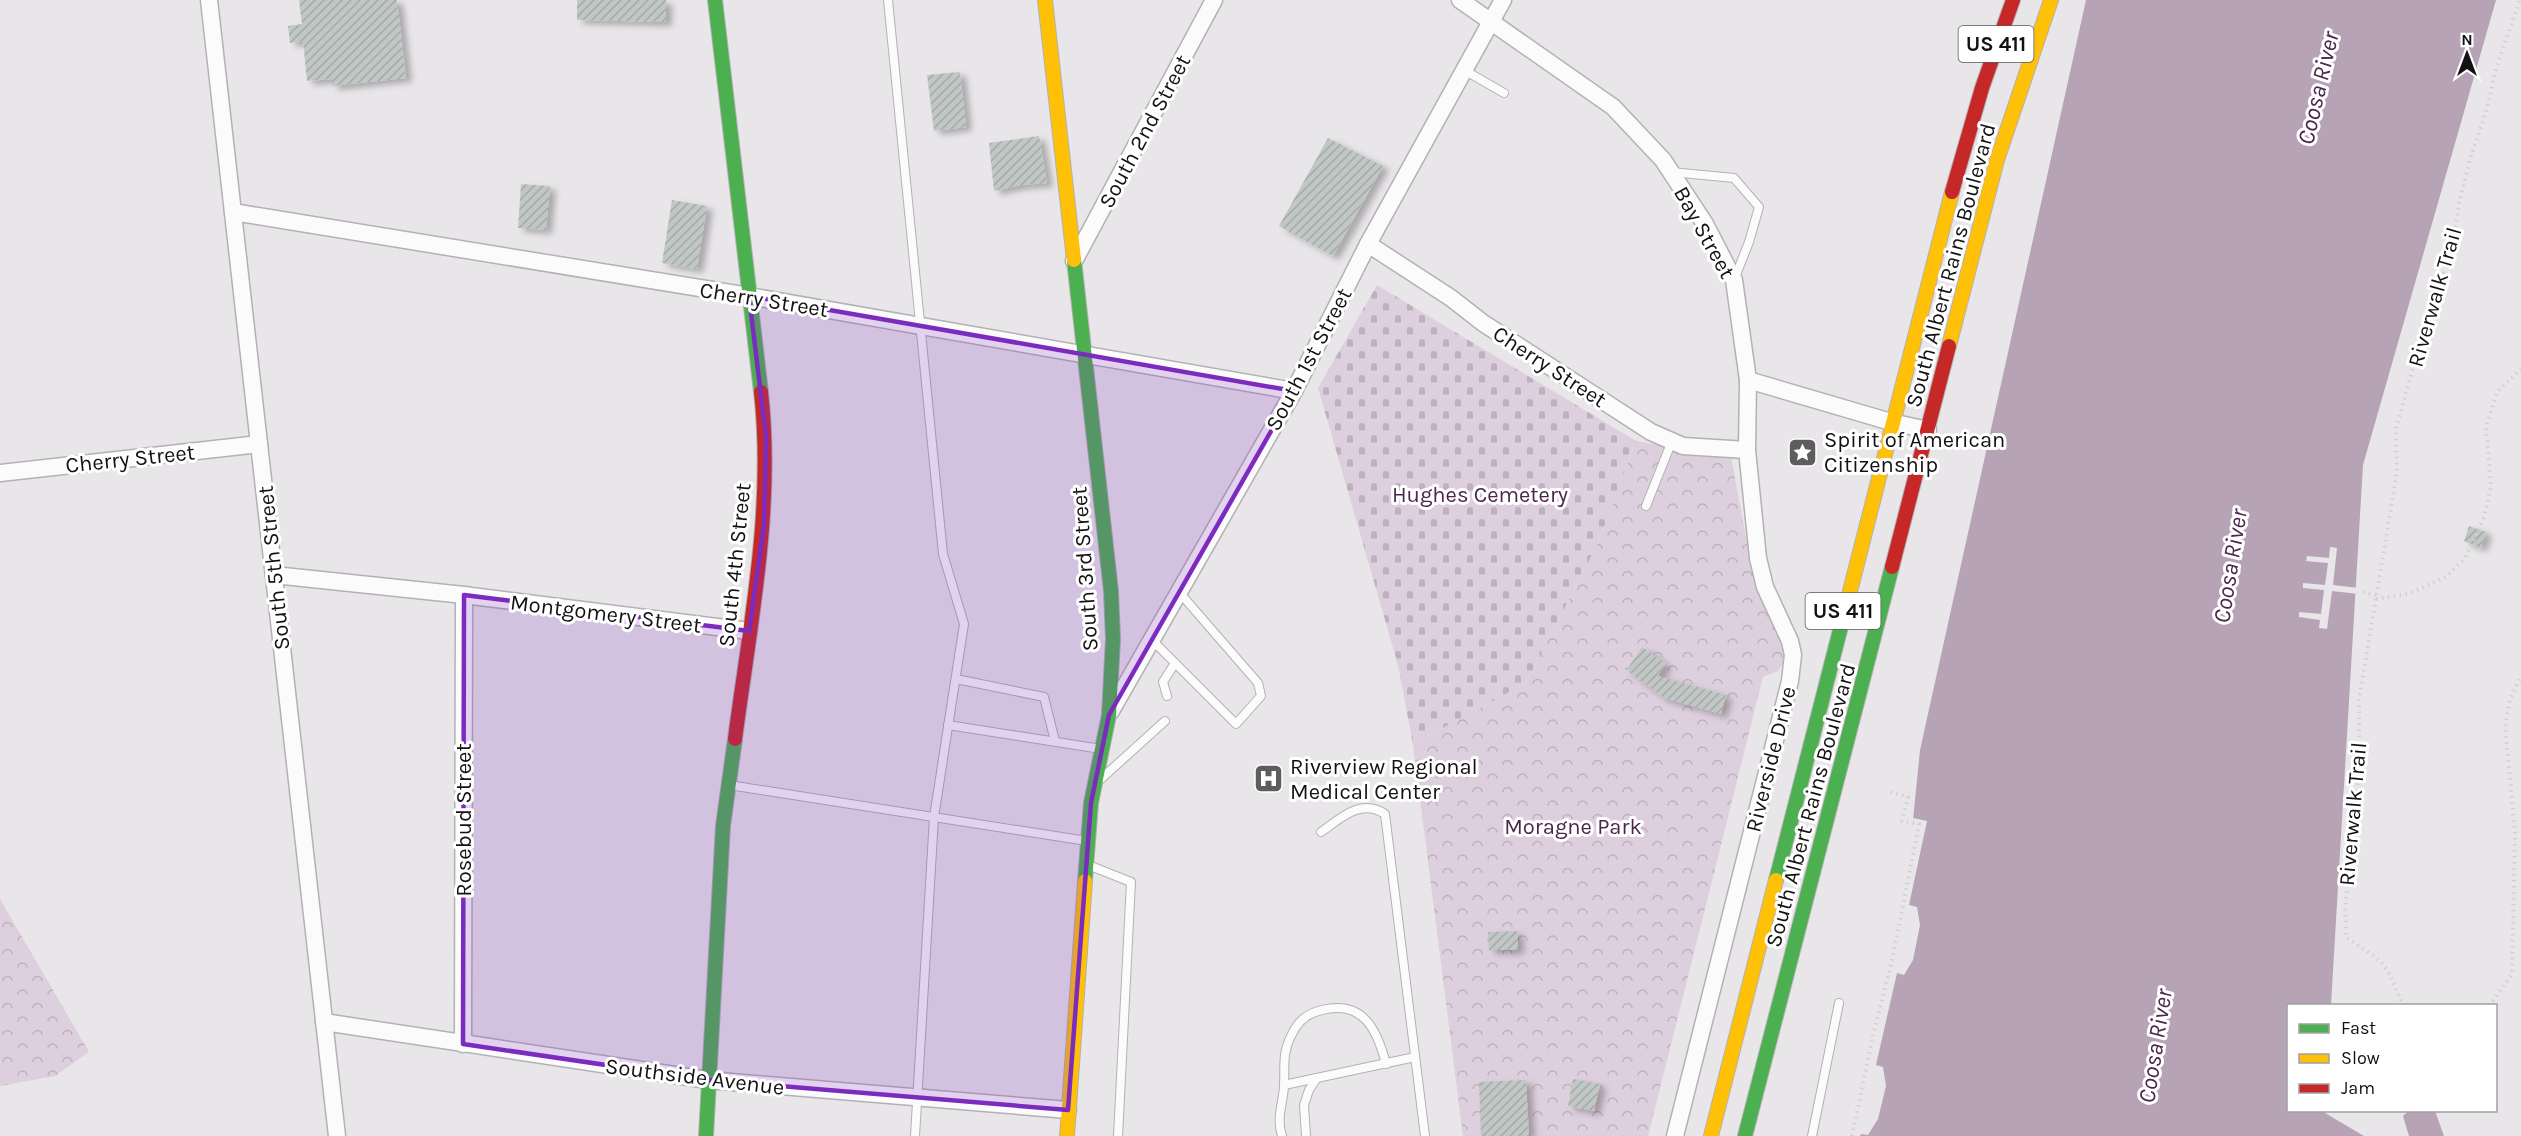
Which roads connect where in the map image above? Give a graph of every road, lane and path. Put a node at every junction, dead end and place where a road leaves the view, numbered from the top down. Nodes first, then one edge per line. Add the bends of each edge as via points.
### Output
1 (209, 0) edge
2 (715, 0) edge
3 (888, 0) edge
4 (1045, 0) edge
5 (1214, 0) edge
6 (1460, 0) edge
7 (1503, 0) edge
8 (2013, 0) edge
9 (2051, 0) edge
10 (2520, 0) edge
11 (1490, 22) junction
12 (1464, 70) junction
13 (1504, 93) dead end
14 (1670, 172) junction
15 (233, 212) junction
16 (1368, 244) junction
17 (1073, 262) junction
18 (1734, 280) junction
19 (749, 296) junction
20 (921, 325) junction
21 (1084, 353) junction
22 (2521, 369) edge
23 (1748, 380) junction
24 (1294, 391) junction
25 (1891, 422) junction
26 (1928, 430) junction
27 (1672, 441) junction
28 (259, 444) junction
29 (1747, 450) junction
30 (0, 472) edge
31 (1646, 506) dead end
32 (274, 575) junction
33 (1179, 591) junction
34 (2363, 592) dead end
35 (464, 595) junction
36 (2376, 597) junction
37 (749, 631) junction
38 (1152, 640) junction
39 (1175, 663) junction
40 (2521, 676) edge
41 (956, 679) junction
42 (1199, 687) junction
43 (1192, 695) dead end
44 (1167, 696) dead end
45 (1109, 715) junction
46 (1165, 721) dead end
47 (948, 725) junction
48 (1055, 741) junction
49 (1102, 749) junction
50 (729, 785) junction
51 (1095, 785) junction
52 (1887, 791) dead end
53 (934, 817) junction
54 (1322, 832) dead end
55 (1088, 842) junction
56 (1085, 864) junction
57 (1839, 1004) dead end
58 (2404, 1004) edge
59 (2490, 1004) edge
60 (324, 1022) junction
61 (463, 1044) junction
62 (1415, 1057) junction
63 (1386, 1064) junction
64 (1317, 1078) junction
65 (708, 1080) junction
66 (1284, 1085) junction
67 (917, 1097) junction
68 (1068, 1110) junction
69 (337, 1136) edge
70 (706, 1136) edge
71 (915, 1136) edge
72 (1067, 1136) edge
73 (1118, 1136) edge
74 (1282, 1136) edge
75 (1306, 1136) edge
76 (1425, 1136) edge
77 (1675, 1136) edge
78 (1711, 1136) edge
79 (1745, 1136) edge
80 (1812, 1136) edge
81 (1852, 1136) edge

1 - 15 street, South 5th Street
2 - 19 main road, South 4th Street
3 - 20 lane
4 - 17 main road, South 3rd Street
5 - 17 street, South 2nd Street
6 - 11 street, Bay Street
7 - 11 street, South 1st Street
8 - 25 main road, South Albert Rains Boulevard / US 411 via 1954,184
9 - 26 main road, South Albert Rains Boulevard / US 411 via 1997,160
10 - 36 path, Riverwalk Trail via 2470,159 2453,247 2396,428 2397,472
11 - 12 street, South 1st Street
11 - 14 street, Bay Street via 1613,107
12 - 13 lane
12 - 16 street, South 1st Street
14 - 18 street, Bay Street via 1705,224
14 - 18 lane via 1734,178 1759,207
15 - 19 street, Cherry Street
15 - 28 street, South 5th Street
16 - 24 street, South 1st Street
16 - 27 street, Cherry Street via 1651,432
17 - 21 main road, South 3rd Street
18 - 23 street, Bay Street
19 - 20 street, Cherry Street
19 - 37 main road, South 4th Street via 765,437 764,524
20 - 21 street, Cherry Street
20 - 41 lane via 944,554 964,624
21 - 24 street, Cherry Street
21 - 45 main road, South 3rd Street via 1111,591
22 - 36 path via 2497,392 2486,427 2491,486 2484,517 2465,558 2446,577 2411,593
23 - 25 street
23 - 29 street, Riverside Drive
24 - 33 street, South 1st Street
25 - 26 street
25 - 78 main road, South Albert Rains Boulevard / US 411
26 - 79 main road, South Albert Rains Boulevard / US 411
27 - 29 street, Cherry Street via 1683,446
27 - 31 lane
28 - 30 street, Cherry Street
28 - 32 street, South 5th Street
29 - 77 street, Riverside Drive via 1758,558 1765,587 1793,656
32 - 35 street, Montgomery Street
32 - 60 street, South 5th Street
33 - 38 street, South 1st Street
33 - 42 lane via 1258,683 1261,696 1236,724
34 - 36 path
35 - 37 street, Montgomery Street
35 - 61 street, Rosebud Street
36 - 58 path, Riverwalk Trail via 2359,700 2359,768 2345,906 2346,937 2383,963
37 - 50 main road, South 4th Street
38 - 39 lane
38 - 45 street, South 1st Street
39 - 42 lane
39 - 44 lane via 1163,682
40 - 59 path via 2510,699 2505,727 2515,833 2512,974
41 - 47 lane
41 - 48 lane via 1044,697
42 - 43 lane
45 - 49 main road, South 3rd Street
46 - 51 lane
47 - 48 lane
47 - 53 lane
48 - 49 lane
49 - 51 main road, South 3rd Street
50 - 53 lane
50 - 65 main road, South 4th Street via 723,826
51 - 55 main road, South 3rd Street
52 - 81 path via 1908,797 1902,821 1919,824
53 - 55 lane
53 - 67 lane
54 - 62 lane via 1352,810 1377,808 1385,814
55 - 56 main road, South 3rd Street
56 - 68 main road, South 3rd Street
56 - 73 lane via 1131,882
57 - 80 lane
60 - 61 street, Southside Avenue
60 - 69 street, South 5th Street
61 - 65 street, Southside Avenue
62 - 63 lane
62 - 76 lane
63 - 64 lane
63 - 66 lane via 1380,1039 1364,1018 1346,1008 1332,1008 1308,1014 1291,1035 1285,1052
64 - 66 lane
64 - 75 lane via 1304,1106
65 - 67 street, Southside Avenue
65 - 70 main road, South 4th Street
66 - 74 lane via 1279,1108
67 - 68 street, Southside Avenue
67 - 71 lane
68 - 72 main road, South 3rd Street

